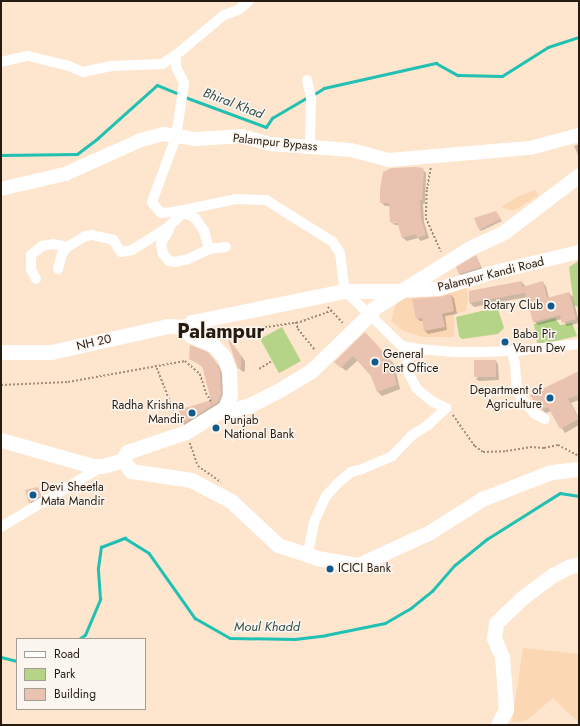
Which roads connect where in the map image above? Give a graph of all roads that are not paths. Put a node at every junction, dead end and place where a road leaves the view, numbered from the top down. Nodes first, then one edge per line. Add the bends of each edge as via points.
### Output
1 (249, 1) edge
2 (176, 55) junction
3 (1, 62) edge
4 (307, 80) dead end
5 (579, 135) edge
6 (176, 137) junction
7 (310, 147) junction
8 (579, 175) edge
9 (1, 189) edge
10 (181, 212) junction
11 (170, 225) junction
12 (67, 247) junction
13 (226, 247) dead end
14 (209, 249) junction
15 (579, 252) edge
16 (58, 269) dead end
17 (36, 279) dead end
18 (345, 291) junction
19 (401, 291) junction
20 (369, 315) junction
21 (186, 327) junction
22 (579, 344) edge
23 (406, 347) junction
24 (512, 351) junction
25 (1, 352) edge
26 (219, 407) junction
27 (545, 418) dead end
28 (1, 440) edge
29 (123, 460) junction
30 (103, 466) junction
31 (579, 469) edge
32 (1, 527) edge
33 (304, 554) junction
34 (579, 564) edge
35 (498, 725) edge

1 - 2 street via 238,10 224,15
2 - 3 street via 162,64 112,66 83,72 28,56
2 - 6 street via 176,67 184,83
4 - 7 street via 311,98
5 - 7 street, Palampur Bypass via 530,148 389,160 351,150
6 - 7 street, Palampur Bypass via 196,139 242,136 270,144
6 - 9 street, Palampur Bypass via 163,134 141,140 65,174
6 - 10 street via 152,202 161,213
8 - 19 main road via 504,232 470,248
10 - 11 street via 180,217
10 - 14 street via 196,219 204,231
10 - 18 street via 236,199 266,200 333,242 340,253
11 - 12 street via 156,237 132,250 121,252 113,240 92,235 85,236
11 - 14 street via 169,232 161,244 163,254 169,261 188,259
12 - 16 street
12 - 17 street via 53,244 35,250 30,261
13 - 14 street
15 - 19 street, Palampur Kandi Road via 439,288
18 - 19 main road
18 - 20 street
18 - 21 main road via 192,322
19 - 20 main road via 374,308
20 - 23 street
20 - 26 main road via 311,371 250,405 236,409
21 - 25 main road, NH 20 via 168,326 51,352
21 - 26 main road via 190,335 213,345 224,357 229,370 230,395
22 - 24 street
23 - 24 street via 456,352
23 - 33 street via 409,374 417,389 433,402 446,408 428,425 411,436 392,456 351,472 338,483 326,496 314,522 309,548
24 - 27 street via 517,391 535,414
26 - 29 main road via 184,432 127,452
28 - 30 main road via 82,464
29 - 30 main road
29 - 33 main road via 131,470 191,480 231,501 278,545
30 - 32 street
31 - 33 main road via 551,472 482,499 430,532 358,565
34 - 35 main road via 553,575 522,598 496,623 494,638 502,658 506,709

